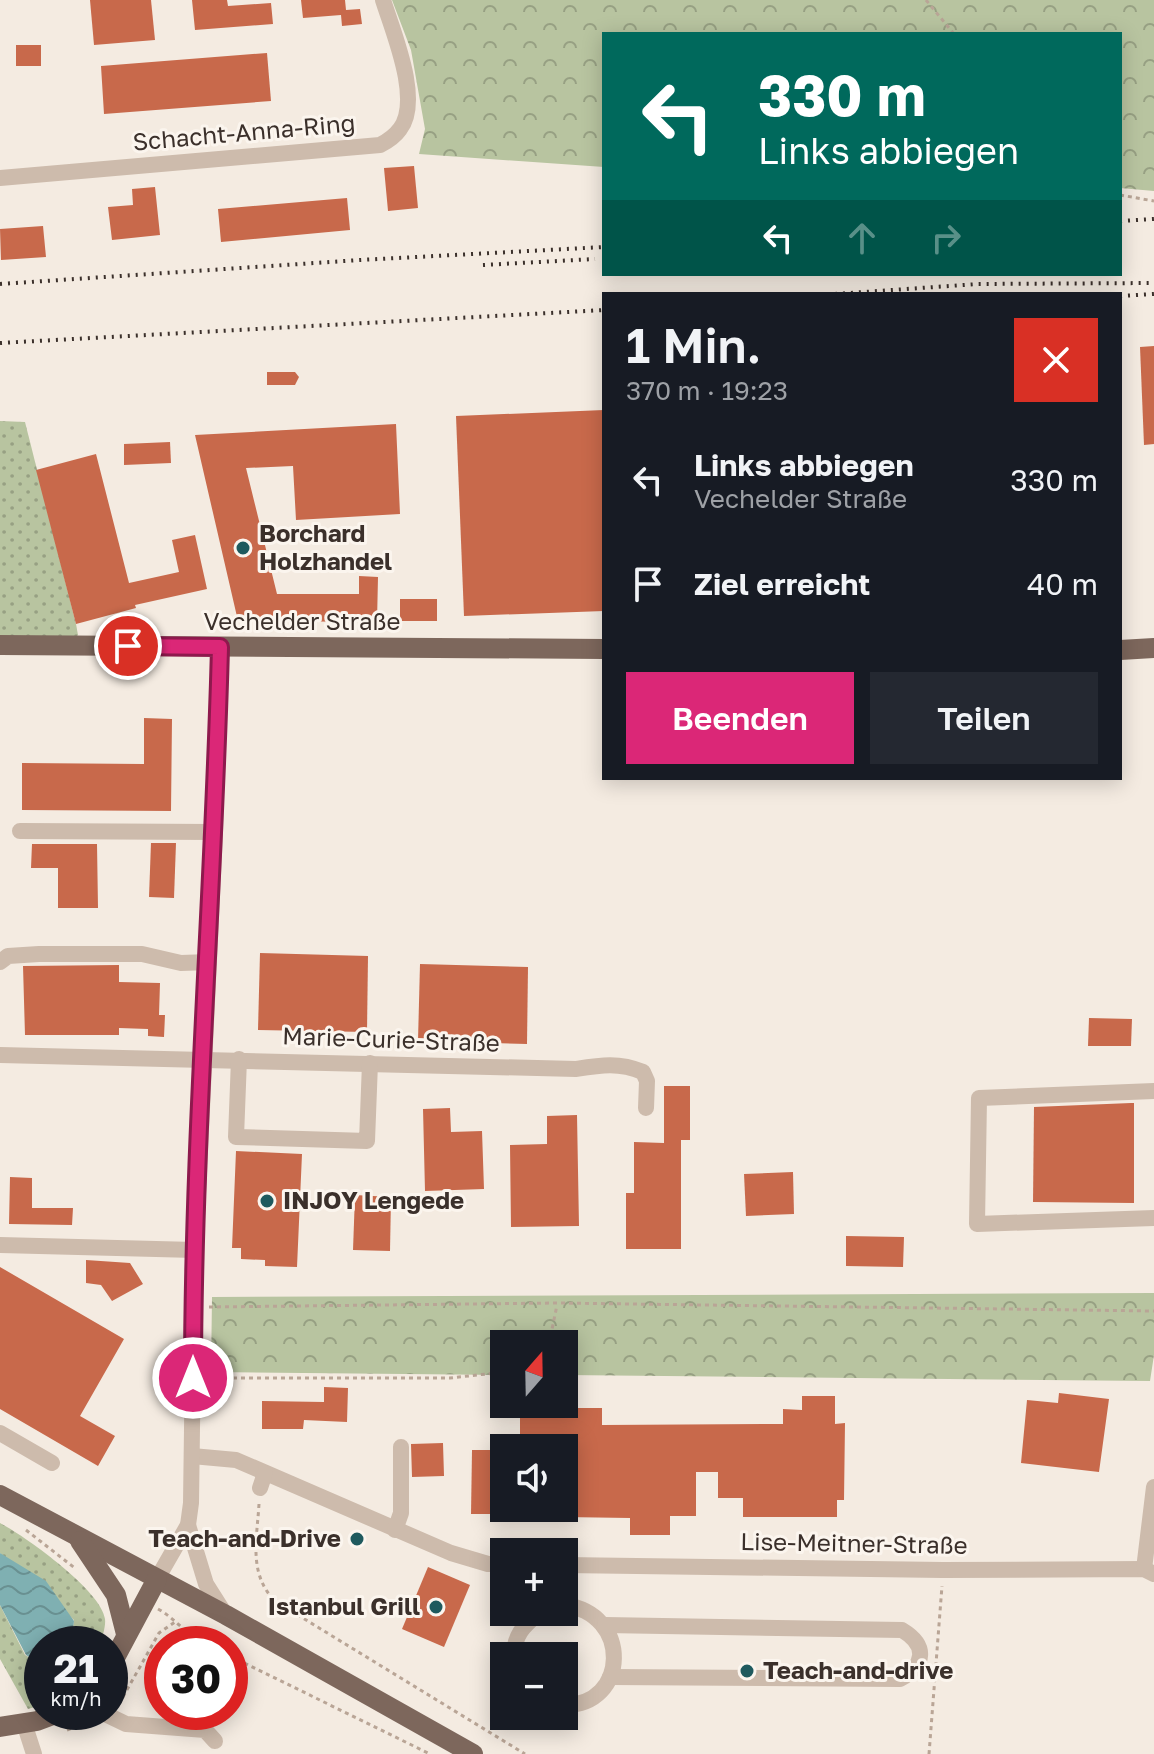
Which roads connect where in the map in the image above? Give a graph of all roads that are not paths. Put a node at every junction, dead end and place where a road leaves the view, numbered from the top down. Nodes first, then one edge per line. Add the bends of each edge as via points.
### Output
1 (383, 0) edge
2 (0, 178) edge
3 (0, 645) edge
4 (220, 647) junction
5 (1154, 648) edge
6 (602, 649) edge
7 (1122, 650) edge
8 (20, 831) dead end
9 (215, 832) junction
10 (0, 962) edge
11 (209, 962) junction
12 (0, 1055) edge
13 (204, 1058) junction
14 (239, 1059) junction
15 (370, 1063) junction
16 (1154, 1091) edge
17 (646, 1108) dead end
18 (1154, 1218) edge
19 (0, 1245) edge
20 (195, 1250) junction
21 (0, 1433) edge
22 (401, 1447) dead end
23 (192, 1456) junction
24 (52, 1463) dead end
25 (1154, 1487) edge
26 (0, 1495) edge
27 (188, 1525) junction
28 (395, 1530) junction
29 (78, 1537) junction
30 (490, 1564) edge
31 (578, 1565) edge
32 (1149, 1572) edge
33 (157, 1579) junction
34 (578, 1606) edge
35 (226, 1615) junction
36 (605, 1625) junction
37 (124, 1626) edge
38 (128, 1630) edge
39 (610, 1677) junction
40 (578, 1702) edge
41 (24, 1723) edge
42 (128, 1724) edge
43 (0, 1727) edge
44 (26, 1730) edge
45 (215, 1741) dead end
46 (34, 1754) edge
47 (473, 1754) edge

1 - 2 street, Schacht-Anna-Ring via 409,102 400,131 380,145
3 - 4 main road, Vechelder Straße
4 - 6 main road, Vechelder Straße
4 - 9 street
5 - 7 main road
8 - 9 street
9 - 11 street
10 - 11 street via 8,956 39,954 142,954 181,963
11 - 13 street
12 - 13 street, Marie-Curie-Straße
13 - 14 street, Marie-Curie-Straße
13 - 20 street
14 - 15 street, Marie-Curie-Straße
14 - 15 street via 236,1137 353,1141 367,1141
15 - 17 street, Marie-Curie-Straße via 576,1069 623,1065 643,1072
16 - 18 street via 979,1098 977,1224
19 - 20 street
20 - 23 street
21 - 24 street
22 - 28 street via 401,1513
23 - 27 street
23 - 28 street via 236,1460 263,1480
25 - 32 street
26 - 29 main road
27 - 33 street
27 - 35 street via 206,1584
28 - 30 street
29 - 33 main road
29 - 37 main road via 116,1595
31 - 32 street, Lise-Meitner-Straße
33 - 35 main road
33 - 38 main road
34 - 36 street
35 - 47 main road
36 - 39 street via 615,1651
36 - 39 street via 902,1630 920,1647 915,1671 900,1679
39 - 40 street via 600,1691
41 - 43 main road
42 - 45 street via 205,1730
44 - 46 street

